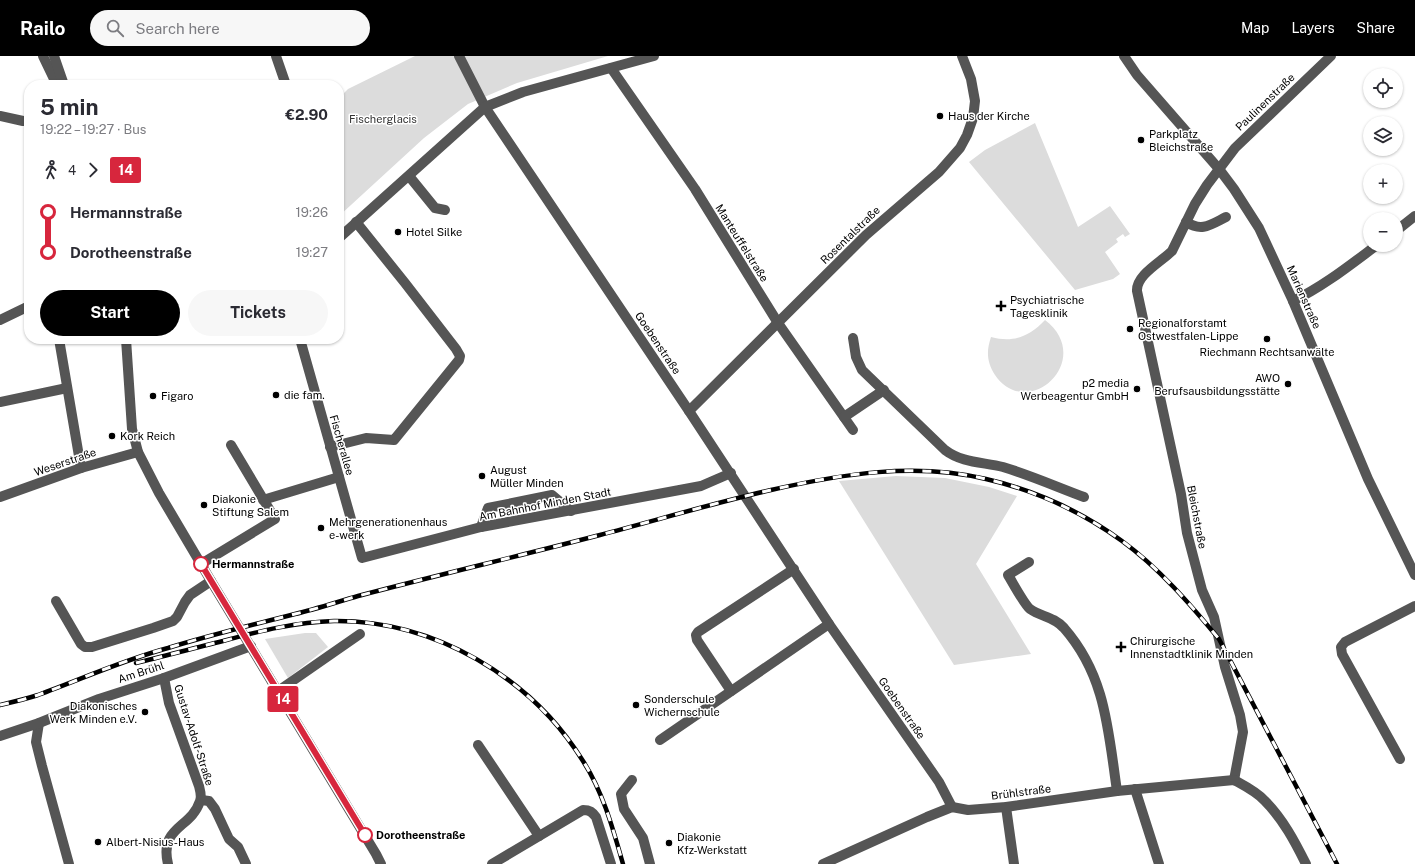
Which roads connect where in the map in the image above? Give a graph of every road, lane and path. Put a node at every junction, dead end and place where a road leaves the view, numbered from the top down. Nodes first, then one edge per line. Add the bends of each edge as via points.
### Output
1 (43, 56) edge
2 (276, 56) edge
3 (459, 56) edge
4 (464, 56) edge
5 (654, 56) edge
6 (962, 56) edge
7 (1124, 56) edge
8 (1331, 56) edge
9 (56, 58) edge
10 (611, 68) junction
11 (469, 74) junction
12 (55, 80) edge
13 (63, 80) edge
14 (284, 80) edge
15 (485, 107) junction
16 (0, 116) edge
17 (24, 121) edge
18 (1219, 169) junction
19 (409, 176) junction
20 (445, 210) dead end
21 (1415, 216) edge
22 (1226, 217) dead end
23 (356, 222) junction
24 (1186, 222) junction
25 (1403, 225) edge
26 (344, 233) edge
27 (1368, 252) edge
28 (1293, 301) junction
29 (24, 308) edge
30 (0, 320) edge
31 (778, 323) junction
32 (853, 338) dead end
33 (60, 344) edge
34 (126, 344) edge
35 (301, 344) edge
36 (67, 388) junction
37 (884, 390) junction
38 (0, 402) edge
39 (689, 411) junction
40 (844, 417) junction
41 (853, 430) dead end
42 (231, 445) dead end
43 (330, 447) junction
44 (138, 452) junction
45 (81, 468) junction
46 (731, 473) junction
47 (339, 477) junction
48 (0, 497) edge
49 (1084, 497) dead end
50 (263, 500) junction
51 (571, 511) junction
52 (481, 528) junction
53 (362, 558) joint
54 (1029, 562) dead end
55 (201, 564) junction
56 (794, 569) junction
57 (1415, 575) edge
58 (211, 581) junction
59 (56, 601) dead end
60 (1415, 606) edge
61 (829, 624) junction
62 (360, 634) dead end
63 (251, 646) junction
64 (164, 678) junction
65 (278, 691) junction
66 (731, 691) junction
67 (39, 723) junction
68 (0, 736) edge
69 (660, 740) dead end
70 (478, 745) dead end
71 (1400, 759) dead end
72 (632, 780) dead end
73 (1234, 780) junction
74 (1135, 789) junction
75 (1117, 791) junction
76 (201, 800) junction
77 (952, 807) junction
78 (1006, 807) junction
79 (539, 836) junction
80 (69, 864) edge
81 (168, 864) edge
82 (246, 864) edge
83 (381, 864) edge
84 (492, 864) edge
85 (611, 864) edge
86 (650, 864) edge
87 (823, 864) edge
88 (1014, 864) edge
89 (1159, 864) edge
90 (1306, 864) edge

1 - 12 street
2 - 14 street
3 - 11 street, Goebenstraße
4 - 11 street, Goebenstraße
5 - 10 street
6 - 31 street, Rosentalstraße via 971,79 975,101 968,135 960,148 939,172 866,235
7 - 18 street, Marienstraße via 1137,75
8 - 18 street, Paulinenstraße via 1235,148
9 - 13 street
10 - 15 street via 523,92
10 - 31 street, Manteuffelstraße via 695,190
11 - 15 street, Goebenstraße
15 - 19 street
15 - 39 street, Goebenstraße
16 - 17 street
18 - 24 street, Bleichstraße
18 - 28 street, Marienstraße via 1259,228
19 - 20 street via 435,208
19 - 23 street
21 - 25 street
22 - 24 street via 1204,227 1196,227
23 - 26 street
23 - 43 street via 460,356 394,440 366,438
24 - 73 street, Bleichstraße via 1172,251 1146,273 1136,286 1196,571 1214,617 1240,715 1243,732
27 - 28 street via 1329,281
28 - 57 street, Marienstraße via 1368,479
29 - 30 street
31 - 39 street, Rosentalstraße
31 - 40 street, Manteuffelstraße
32 - 37 street via 856,357 862,370
33 - 36 street
34 - 44 street via 132,429
35 - 43 street, Fischerallee
36 - 38 street
36 - 45 street
37 - 40 street
37 - 49 street via 953,457 1002,467
39 - 46 street, Goebenstraße
40 - 41 street, Manteuffelstraße
42 - 50 street
43 - 47 street, Fischerallee
44 - 45 street, Weserstraße
44 - 55 street
45 - 48 street, Weserstraße
46 - 51 street, Am Bahnhof Minden Stadt via 701,486
46 - 56 street, Goebenstraße
47 - 50 street
47 - 53 street, Fischerallee
50 - 55 street via 275,519
51 - 52 street, Am Bahnhof Minden Stadt
51 - 52 street via 552,495 488,508
52 - 53 street, Am Bahnhof Minden Stadt
54 - 75 street via 1008,575 1029,608 1052,618 1062,626 1074,640 1092,670 1106,718
55 - 58 street
56 - 61 street, Goebenstraße
56 - 66 street via 696,635
58 - 59 street via 190,595 173,621 92,647 81,644
58 - 63 street
60 - 71 street via 1345,642 1341,647 1342,654
61 - 66 street
61 - 77 street, Goebenstraße via 939,782
62 - 65 street
63 - 64 street, Am Brühl
63 - 65 street
64 - 67 street, Am Brühl via 99,699
64 - 76 street, Gustav-Adolf-Straße via 169,703 199,786
65 - 83 street
66 - 69 street
67 - 68 street, Am Brühl
67 - 80 street via 36,742
70 - 79 street
72 - 86 street via 621,794 624,809 643,838
73 - 74 street, Brühlstraße
73 - 90 street via 1248,787 1265,801 1280,819
74 - 75 street, Brühlstraße
74 - 89 street
75 - 78 street, Brühlstraße
76 - 81 street, Gustav-Adolf-Straße via 189,818 169,837 166,857
76 - 82 street, Gustav-Adolf-Straße via 208,801 215,809 229,839 237,845
77 - 78 street, Brühlstraße via 968,810
77 - 87 street, Brühlstraße
78 - 88 street
79 - 84 street
79 - 85 street via 583,810 589,810 596,817

